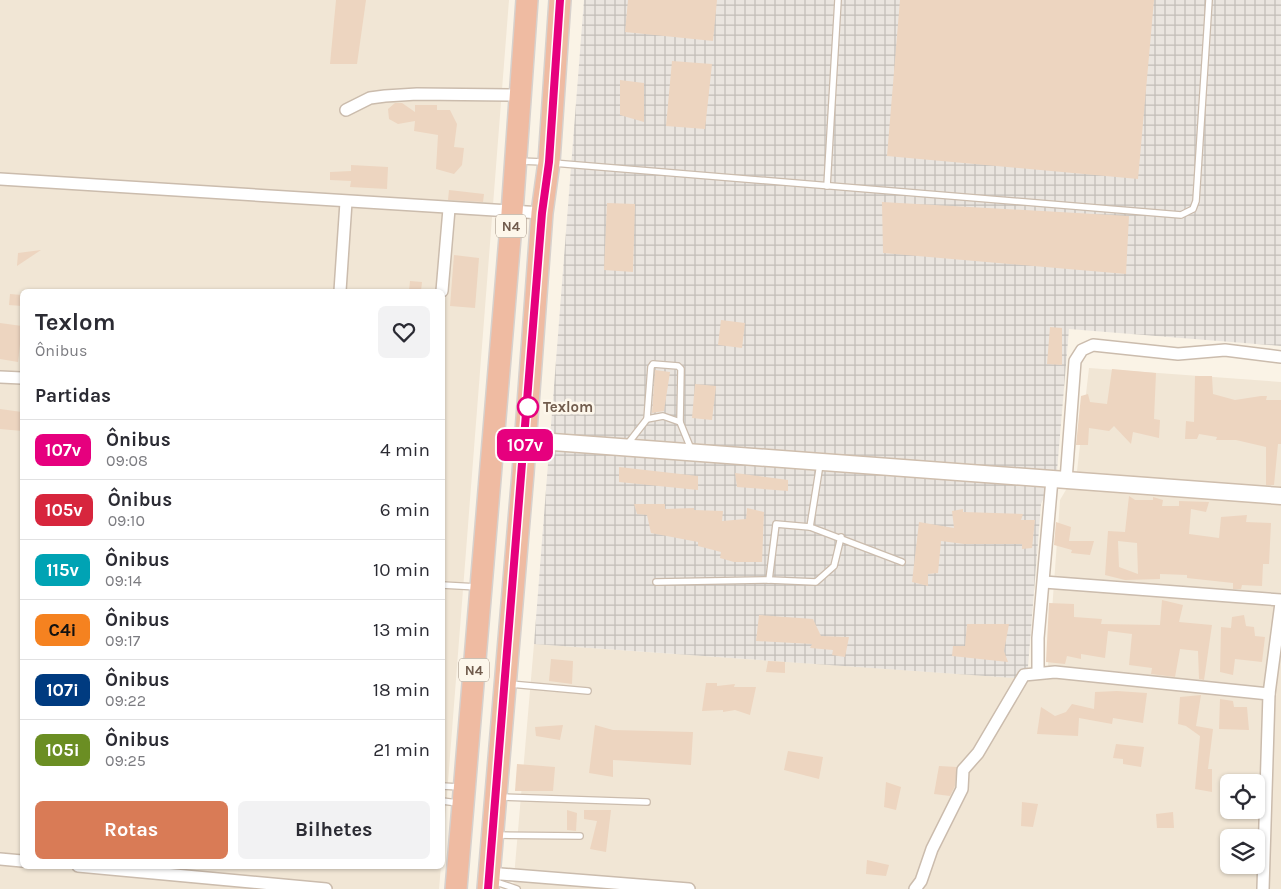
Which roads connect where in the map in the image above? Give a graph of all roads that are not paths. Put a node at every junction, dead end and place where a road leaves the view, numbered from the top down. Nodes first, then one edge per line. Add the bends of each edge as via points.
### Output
1 (527, 0) edge
2 (560, 0) edge
3 (838, 0) edge
4 (1210, 0) edge
5 (519, 95) junction
6 (346, 110) dead end
7 (515, 160) junction
8 (549, 162) junction
9 (0, 179) edge
10 (826, 186) junction
11 (346, 202) junction
12 (449, 209) junction
13 (512, 213) junction
14 (542, 213) junction
15 (340, 289) edge
16 (442, 289) edge
17 (1281, 358) edge
18 (0, 377) edge
19 (20, 378) edge
20 (647, 419) junction
21 (680, 422) junction
22 (494, 435) junction
23 (526, 440) junction
24 (624, 447) junction
25 (693, 452) junction
26 (821, 462) junction
27 (1059, 480) junction
28 (1281, 496) edge
29 (810, 527) junction
30 (841, 537) junction
31 (902, 562) dead end
32 (769, 580) junction
33 (656, 582) dead end
34 (1044, 582) junction
35 (445, 585) edge
36 (481, 588) junction
37 (1281, 602) edge
38 (1038, 673) junction
39 (505, 683) junction
40 (588, 692) dead end
41 (1269, 694) junction
42 (445, 788) edge
43 (456, 797) edge
44 (495, 797) junction
45 (647, 802) dead end
46 (492, 834) junction
47 (580, 836) dead end
48 (0, 859) edge
49 (20, 861) edge
50 (110, 869) edge
51 (488, 881) edge
52 (326, 889) edge
53 (456, 889) edge
54 (517, 889) edge
55 (689, 889) edge
56 (915, 889) edge
57 (1263, 889) edge

1 - 5 highway, N4
2 - 8 highway, N4
3 - 10 lane
4 - 10 lane via 1196,201 1193,209 1181,215
5 - 6 street via 385,96 370,98
5 - 7 highway, N4
7 - 8 lane
7 - 13 highway, N4
8 - 10 lane
8 - 14 highway, N4
9 - 11 street
11 - 12 street
11 - 15 street
12 - 13 street
12 - 16 street
13 - 14 street
13 - 22 highway, N4
14 - 23 highway, N4
17 - 27 street via 1225,350 1178,354 1093,345 1082,350 1075,361
18 - 19 street
20 - 21 lane via 663,416
20 - 21 lane via 651,367 653,364 678,366 681,370
20 - 24 lane
21 - 25 lane
22 - 23 street
22 - 36 highway, N4
23 - 24 street
23 - 39 highway, N4
24 - 25 street
25 - 26 street
26 - 27 street
26 - 29 lane
27 - 28 street
27 - 34 street
29 - 30 lane
29 - 32 lane via 776,524
30 - 31 lane
30 - 32 lane via 834,566 816,582
32 - 33 lane
34 - 37 street
34 - 38 street
35 - 36 lane
36 - 43 highway, N4
37 - 41 street
38 - 41 street via 1055,672
38 - 56 street via 1024,675 978,753 963,770 962,789
39 - 40 lane
39 - 44 highway, N4
41 - 57 street
42 - 43 lane
43 - 53 highway, N4
44 - 45 lane
44 - 46 highway, N4
46 - 47 lane
46 - 51 highway, N4
48 - 49 street
50 - 52 street
51 - 54 lane
51 - 55 street

